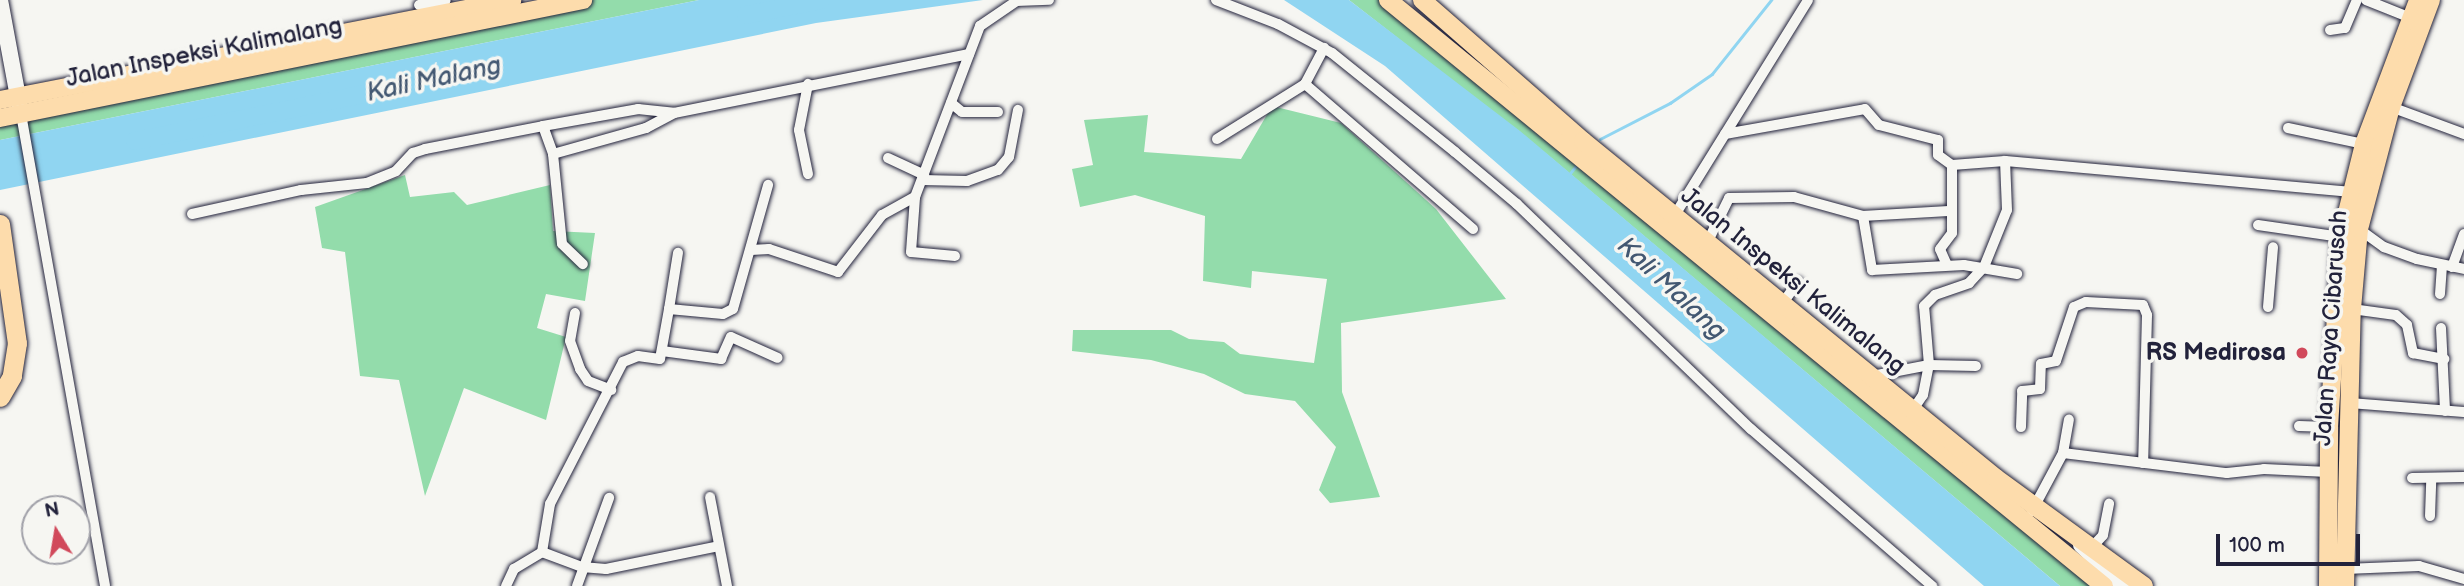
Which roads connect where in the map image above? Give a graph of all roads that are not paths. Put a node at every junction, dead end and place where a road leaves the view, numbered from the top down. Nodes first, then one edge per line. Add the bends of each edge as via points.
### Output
1 (0, 0) edge
2 (446, 0) edge
3 (512, 0) edge
4 (583, 0) edge
5 (1049, 0) edge
6 (1216, 0) edge
7 (1390, 0) edge
8 (1422, 0) edge
9 (1808, 0) edge
10 (2357, 0) edge
11 (2366, 0) edge
12 (2418, 0) edge
13 (2431, 0) edge
14 (1017, 1) edge
15 (420, 7) edge
16 (2411, 18) junction
17 (2330, 30) dead end
18 (1324, 48) junction
19 (969, 54) junction
20 (808, 84) junction
21 (1305, 84) junction
22 (0, 100) edge
23 (951, 103) junction
24 (2391, 107) junction
25 (21, 110) junction
26 (1018, 110) dead end
27 (998, 112) dead end
28 (674, 113) junction
29 (0, 118) edge
30 (543, 126) junction
31 (2288, 128) dead end
32 (1725, 134) junction
33 (2464, 134) edge
34 (1217, 139) dead end
35 (2364, 144) junction
36 (552, 154) junction
37 (888, 158) dead end
38 (2005, 161) junction
39 (1952, 164) junction
40 (808, 174) dead end
41 (923, 178) junction
42 (768, 185) dead end
43 (2350, 192) junction
44 (915, 197) junction
45 (1948, 211) junction
46 (192, 214) dead end
47 (1863, 216) junction
48 (1670, 223) junction
49 (0, 224) edge
50 (2258, 225) dead end
51 (1473, 229) dead end
52 (2359, 229) junction
53 (2464, 234) edge
54 (2341, 237) junction
55 (1707, 243) junction
56 (2273, 247) dead end
57 (751, 250) junction
58 (678, 253) dead end
59 (955, 256) dead end
60 (583, 264) dead end
61 (1947, 265) junction
62 (1984, 267) junction
63 (2453, 268) edge
64 (2017, 274) dead end
65 (1798, 282) dead end
66 (1753, 290) junction
67 (2440, 294) dead end
68 (1782, 304) junction
69 (0, 305) edge
70 (2268, 307) dead end
71 (669, 309) junction
72 (2352, 309) junction
73 (575, 313) dead end
74 (2441, 328) dead end
75 (1824, 348) junction
76 (662, 351) junction
77 (778, 358) dead end
78 (2444, 359) junction
79 (1929, 365) junction
80 (1976, 366) dead end
81 (0, 368) edge
82 (1872, 376) junction
83 (611, 390) junction
84 (0, 397) edge
85 (2350, 403) junction
86 (2445, 411) junction
87 (2464, 412) edge
88 (1909, 416) junction
89 (2069, 420) dead end
90 (2299, 426) dead end
91 (2021, 427) dead end
92 (2329, 427) junction
93 (2063, 453) junction
94 (2143, 463) junction
95 (2328, 472) junction
96 (2464, 477) edge
97 (2412, 478) dead end
98 (2431, 478) junction
99 (609, 498) dead end
100 (710, 498) dead end
101 (2109, 504) dead end
102 (2029, 514) junction
103 (2430, 516) dead end
104 (2057, 546) junction
105 (719, 547) junction
106 (542, 552) junction
107 (2097, 559) junction
108 (582, 567) junction
109 (2345, 578) edge
110 (2464, 579) edge
111 (105, 586) edge
112 (506, 586) edge
113 (577, 586) edge
114 (727, 586) edge
115 (1932, 586) edge
116 (2104, 586) edge
117 (2124, 586) edge
118 (2144, 586) edge
119 (2328, 586) edge

1 - 25 main road
2 - 15 street
3 - 15 main road, Jalan Inspeksi Kalimalang
4 - 25 main road, Jalan Inspeksi Kalimalang
5 - 14 street
6 - 18 street
7 - 48 main road, Jalan Inspeksi Kalimalang
8 - 48 main road, Jalan Inspeksi Kalimalang
9 - 32 street
10 - 17 street via 2345,28
11 - 16 street
12 - 16 main road, Jalan Raya Cibarusah
13 - 24 main road, Jalan Raya Cibarusah
14 - 19 street via 980,26
15 - 25 main road, Jalan Inspeksi Kalimalang
16 - 35 main road, Jalan Raya Cibarusah
18 - 21 street
18 - 115 street via 1517,204 1751,429
19 - 20 street
19 - 23 street
20 - 28 street
20 - 40 street via 799,130
21 - 34 street
21 - 51 street
22 - 25 main road, Jalan Inspeksi Kalimalang
23 - 27 street via 962,111
23 - 41 street
24 - 33 street
24 - 52 main road, Jalan Raya Cibarusah
25 - 29 main road, Jalan Inspeksi Kalimalang
25 - 111 street
26 - 41 street via 1009,157 998,170 967,181
28 - 30 street via 638,108
28 - 36 street via 646,128
30 - 36 street
30 - 46 street via 425,149 413,153 396,171 367,183 301,190
31 - 35 street
32 - 39 street via 1865,108 1879,125 1938,140 1938,155
32 - 48 street
35 - 43 main road, Jalan Raya Cibarusah
36 - 60 street via 562,244
37 - 41 street
38 - 39 street
38 - 43 street
38 - 62 street via 2007,210
39 - 45 street via 1953,201
41 - 44 street
42 - 57 street
43 - 54 main road, Jalan Raya Cibarusah
44 - 57 street via 882,215 838,272 769,248
44 - 59 street via 911,252
45 - 47 street
45 - 61 street via 1952,233 1940,249
47 - 55 street via 1794,197 1734,196 1725,202
47 - 61 street via 1872,270
48 - 55 main road, Jalan Inspeksi Kalimalang
48 - 66 main road, Jalan Inspeksi Kalimalang
49 - 84 highway via 16,361
50 - 54 street
52 - 63 street via 2384,247
52 - 72 main road, Jalan Raya Cibarusah
53 - 63 street
54 - 92 main road, Jalan Raya Cibarusah
55 - 66 main road, Jalan Inspeksi Kalimalang
56 - 70 street
57 - 71 street via 730,312
58 - 71 street
61 - 62 street
62 - 64 street
62 - 79 street via 1969,283 1935,295 1924,306
63 - 67 street
65 - 68 street
66 - 68 main road, Jalan Inspeksi Kalimalang
66 - 75 main road, Jalan Inspeksi Kalimalang
68 - 75 main road, Jalan Inspeksi Kalimalang
69 - 81 highway via 5,336
71 - 76 street
72 - 78 street via 2396,315 2407,325 2413,353
72 - 85 main road, Jalan Raya Cibarusah
73 - 83 street via 570,341 580,369 588,382
74 - 78 street
75 - 82 main road, Jalan Inspeksi Kalimalang
75 - 88 main road, Jalan Inspeksi Kalimalang
76 - 77 street via 721,359 730,337
76 - 83 street via 656,360 627,359
78 - 86 street
79 - 80 street
79 - 82 street
79 - 88 street
82 - 88 main road, Jalan Inspeksi Kalimalang
83 - 106 street via 589,420 550,504
85 - 86 street
85 - 109 main road, Jalan Raya Cibarusah
86 - 87 street
88 - 102 main road, Jalan Inspeksi Kalimalang
89 - 93 street
90 - 92 street
91 - 94 street via 2022,391 2040,389 2041,364 2056,361 2074,307 2086,302 2143,305 2147,315
92 - 95 main road, Jalan Raya Cibarusah
93 - 94 street
93 - 102 street
94 - 95 street via 2227,473 2264,469
95 - 119 main road, Jalan Raya Cibarusah
96 - 98 street
97 - 98 street
98 - 103 street
99 - 108 street
100 - 105 street
101 - 107 street
102 - 104 main road, Jalan Inspeksi Kalimalang
102 - 107 main road, Jalan Inspeksi Kalimalang via 2073,535
104 - 107 main road
104 - 116 main road, Jalan Inspeksi Kalimalang
105 - 108 street via 606,569
105 - 114 street
106 - 108 street
106 - 112 street via 514,569
107 - 117 main road
107 - 118 main road, Jalan Inspeksi Kalimalang
108 - 113 street
109 - 110 street via 2419,566

